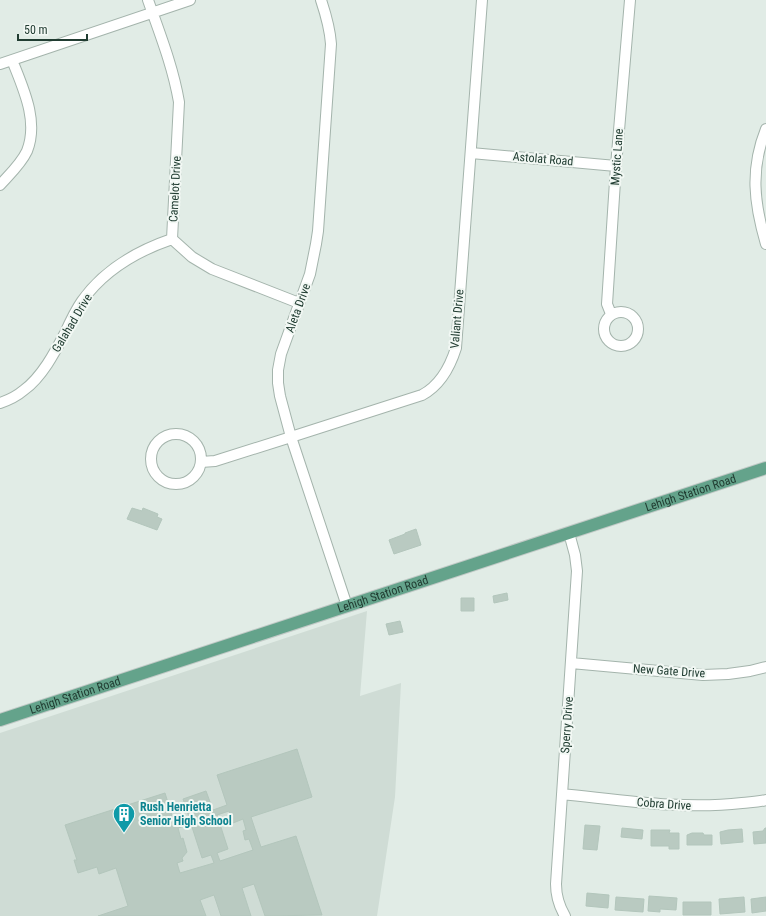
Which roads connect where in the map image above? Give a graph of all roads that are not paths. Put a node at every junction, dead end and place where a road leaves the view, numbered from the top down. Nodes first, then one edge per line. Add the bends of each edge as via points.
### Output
1 (148, 0) edge
2 (190, 0) edge
3 (321, 0) edge
4 (482, 0) edge
5 (630, 0) edge
6 (152, 12) junction
7 (12, 60) junction
8 (0, 64) edge
9 (766, 129) edge
10 (471, 153) junction
11 (616, 166) junction
12 (0, 185) edge
13 (172, 239) junction
14 (766, 244) edge
15 (299, 303) junction
16 (611, 314) dead end
17 (0, 403) edge
18 (291, 437) junction
19 (201, 462) junction
20 (766, 468) edge
21 (569, 533) junction
22 (347, 606) junction
23 (571, 663) junction
24 (766, 667) edge
25 (0, 720) edge
26 (562, 794) junction
27 (766, 800) edge
28 (565, 916) edge

1 - 6 street, Camelot Drive
2 - 6 street
3 - 15 street, Aleta Drive via 331,44 316,244
4 - 10 street, Valiant Drive
5 - 11 street, Mystic Lane
6 - 7 street
6 - 13 street, Camelot Drive via 171,67 179,102
7 - 8 street
7 - 12 street via 30,111 30,142 22,160
9 - 14 street via 757,160 755,182 756,203
10 - 11 street, Astolat Road
10 - 18 street, Valiant Drive via 456,348 446,371 437,383 422,395
11 - 16 street, Mystic Lane via 607,304
13 - 15 street, Camelot Drive via 212,269
13 - 17 street, Galahad Drive via 132,256 96,285 83,300 53,354 34,381 13,398
15 - 18 street, Aleta Drive via 278,370 280,396
18 - 19 street, Valiant Drive via 215,461
18 - 22 street, Aleta Drive
19 - 19 street via 198,446 192,440 178,434 169,434 162,438 152,451 152,467 162,480 170,483 178,484 193,477
20 - 21 main road, Lehigh Station Road
21 - 22 main road, Lehigh Station Road
21 - 23 street, Sperry Drive via 578,571
22 - 25 main road, Lehigh Station Road
23 - 24 street, New Gate Drive via 702,675 728,674
23 - 26 street, Sperry Drive
26 - 27 street, Cobra Drive via 689,806 721,806
26 - 28 street, Sperry Drive via 556,893

